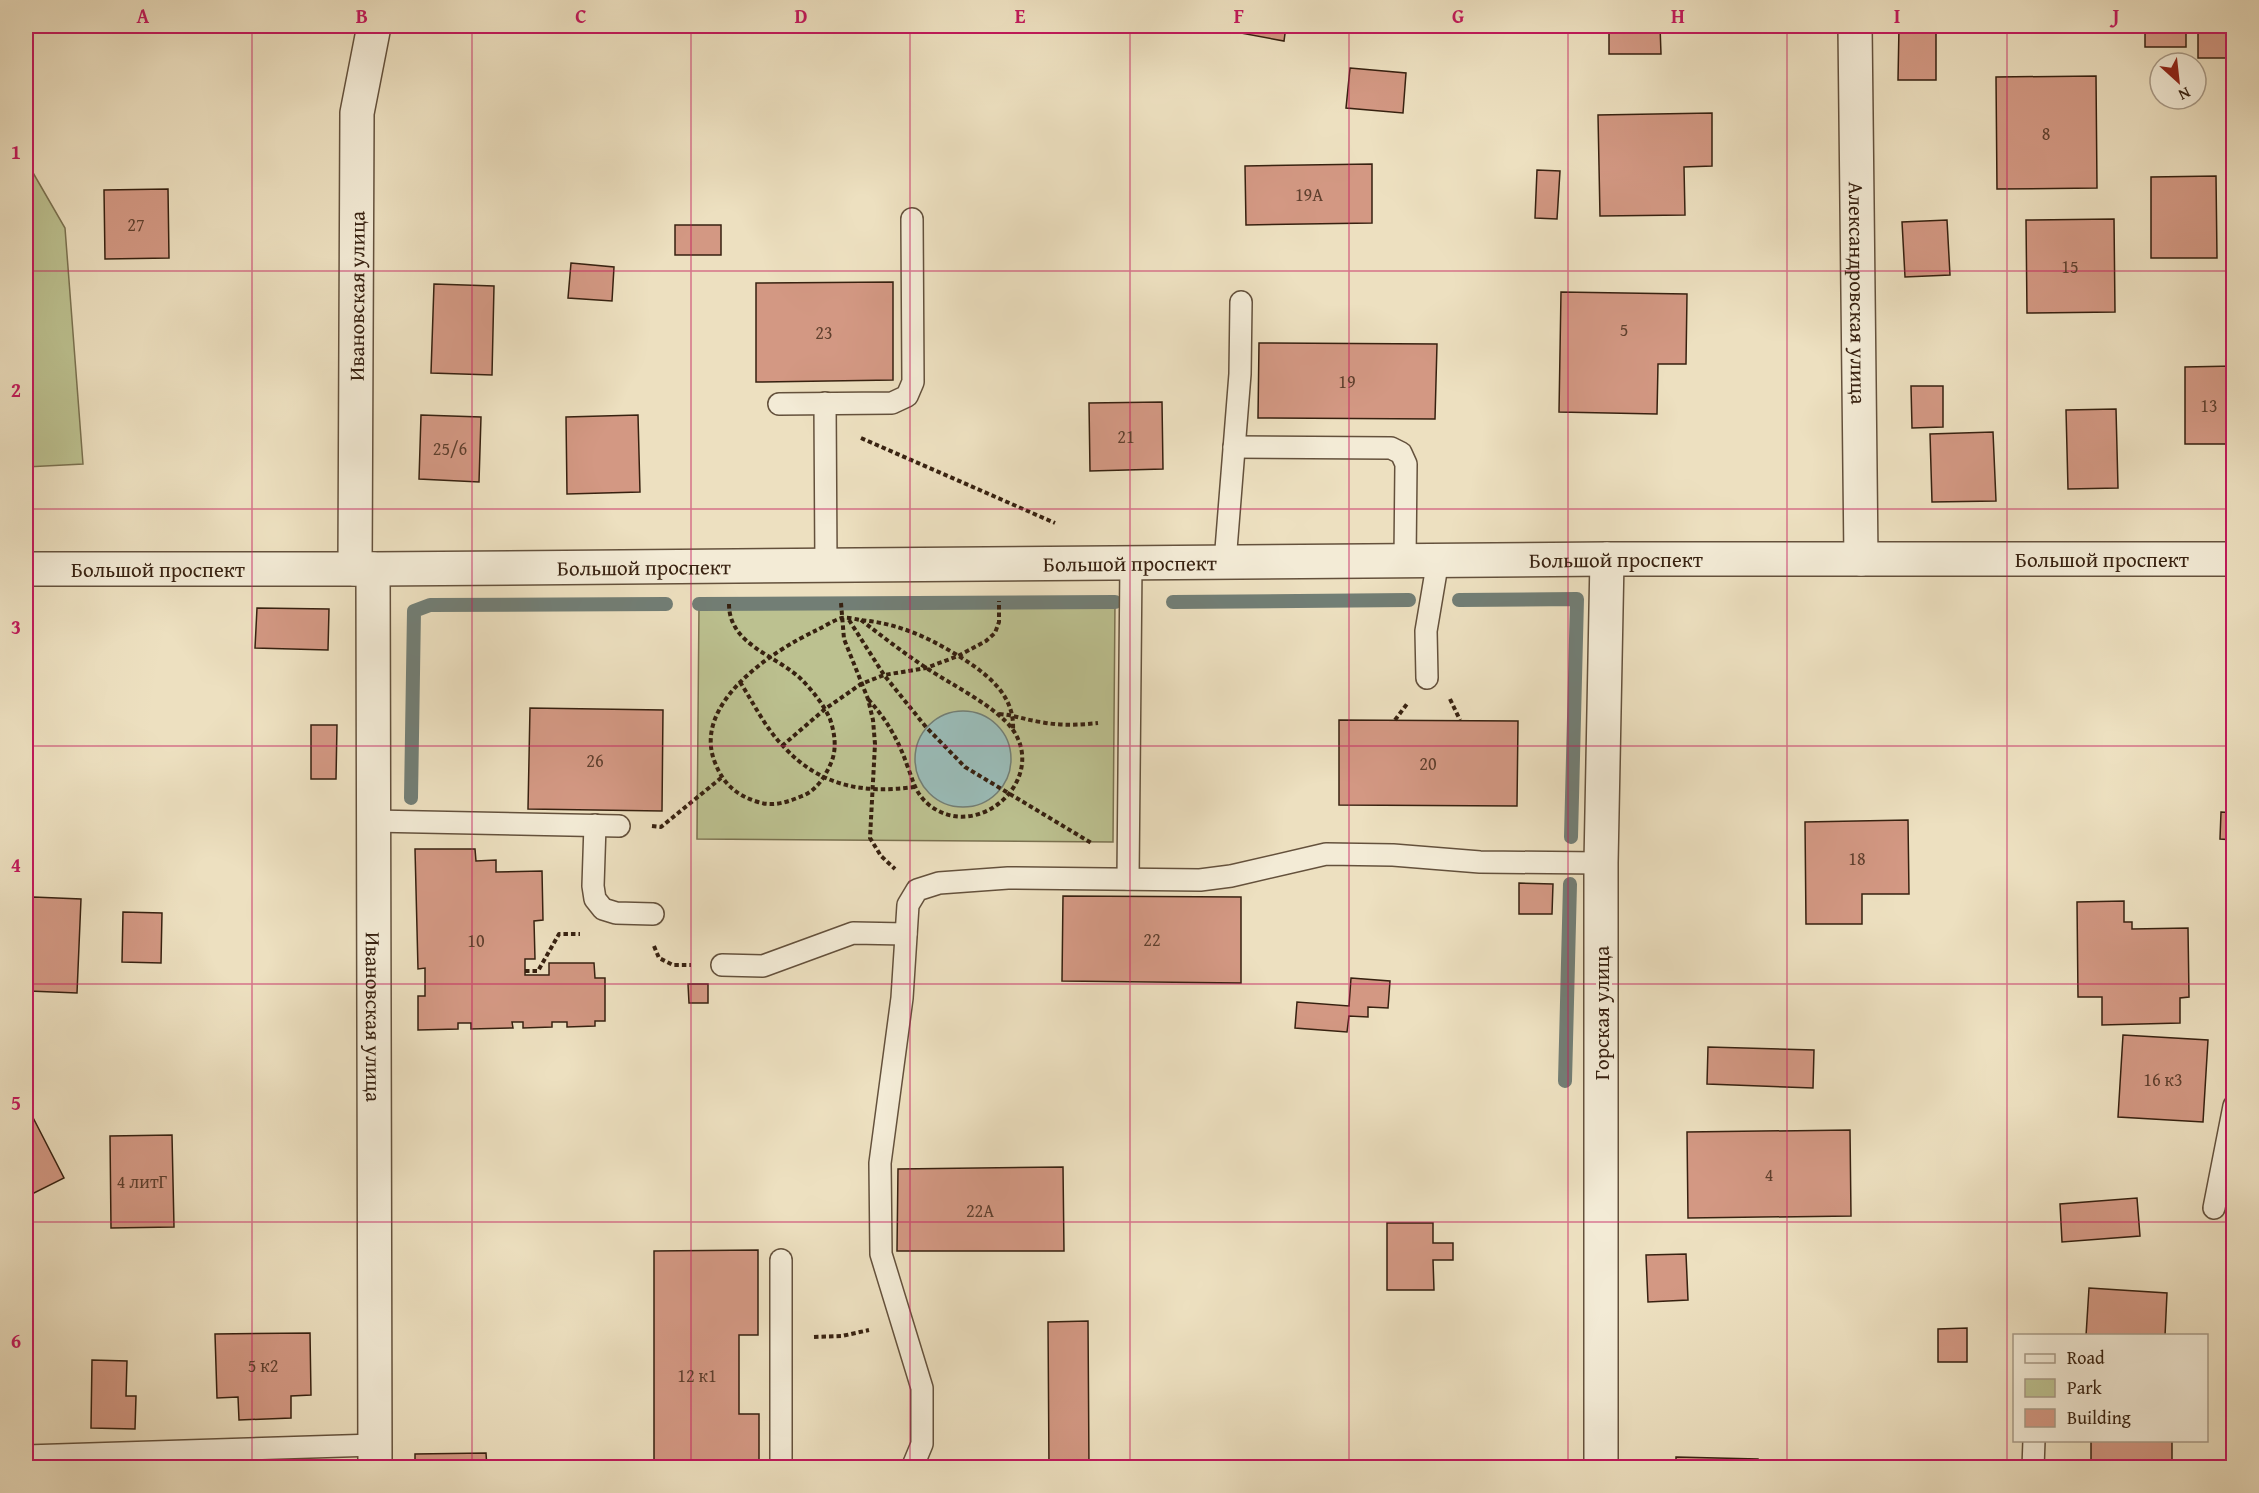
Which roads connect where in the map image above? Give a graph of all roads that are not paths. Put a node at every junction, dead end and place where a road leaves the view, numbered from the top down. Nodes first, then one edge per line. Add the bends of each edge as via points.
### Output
1 (374, 26) edge
2 (1856, 26) edge
3 (912, 219) dead end
4 (1241, 302) dead end
5 (779, 404) dead end
6 (825, 412) junction
7 (1234, 447) junction
8 (1607, 559) junction
9 (1861, 559) junction
10 (2234, 559) edge
11 (1405, 560) junction
12 (1438, 560) junction
13 (1225, 562) junction
14 (1131, 563) junction
15 (826, 565) junction
16 (26, 568) edge
17 (364, 569) junction
18 (1427, 678) dead end
19 (373, 821) junction
20 (595, 825) junction
21 (619, 825) road end
22 (1600, 863) junction
23 (1128, 872) junction
24 (653, 914) road end
25 (906, 934) junction
26 (722, 965) road end
27 (2234, 1106) edge
28 (2214, 1208) dead end
29 (781, 1260) dead end
30 (2034, 1442) edge
31 (26, 1456) edge
32 (375, 1456) edge
33 (781, 1467) edge
34 (912, 1467) edge
35 (1601, 1467) edge
36 (2033, 1467) edge

1 - 17 street, Ивановская улица via 357,113
2 - 9 street, Александровская улица
3 - 6 lane via 913,382 907,396 892,403
4 - 7 lane
5 - 6 lane
6 - 15 lane
7 - 11 lane via 1391,448 1401,453 1406,464
7 - 13 lane
8 - 9 street, Большой проспект
8 - 12 street, Большой проспект
8 - 22 street, Горская улица
9 - 10 street, Большой проспект
11 - 12 street, Большой проспект
11 - 13 street, Большой проспект
12 - 18 lane via 1426,631
13 - 14 street, Большой проспект
14 - 15 street, Большой проспект
14 - 23 lane
15 - 17 street, Большой проспект
16 - 17 street, Большой проспект
17 - 19 street, Ивановская улица
19 - 20 lane
19 - 32 street, Ивановская улица
20 - 21 lane
20 - 24 lane via 596,899 603,909 616,914
22 - 23 lane via 1326,854 1200,880
22 - 35 street, Горская улица
23 - 25 lane via 939,883 917,890 908,906
25 - 26 lane via 853,933 763,966
25 - 34 lane via 902,998 880,1163 881,1254 922,1388 922,1444
27 - 28 lane
29 - 33 lane
30 - 36 lane
31 - 32 lane

